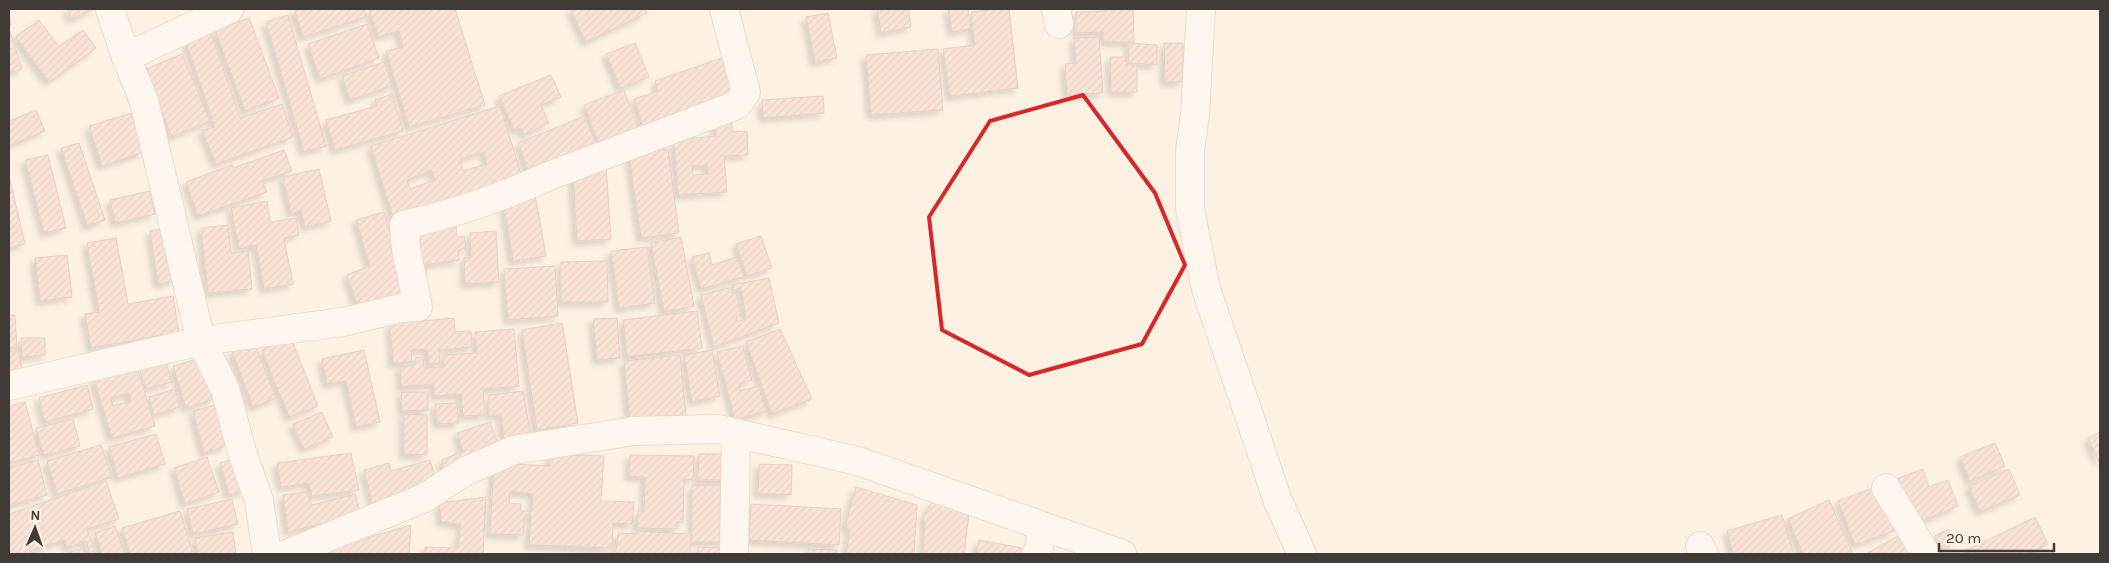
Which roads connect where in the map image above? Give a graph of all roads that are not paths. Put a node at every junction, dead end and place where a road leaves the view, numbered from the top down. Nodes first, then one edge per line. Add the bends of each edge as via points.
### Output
1 (110, 9) edge
2 (229, 9) edge
3 (724, 9) edge
4 (1201, 9) edge
5 (126, 57) junction
6 (201, 341) junction
7 (9, 386) edge
8 (736, 433) junction
9 (1886, 488) dead end
10 (1044, 527) junction
11 (267, 554) edge
12 (286, 554) edge
13 (734, 554) edge
14 (1036, 554) edge
15 (1122, 554) edge
16 (1302, 554) edge
17 (1926, 554) edge

1 - 5 street
2 - 5 street
3 - 6 street via 746,92 737,105 518,190 404,225 418,307 343,322
4 - 16 street via 1190,151 1190,209 1206,289 1278,501
5 - 6 street via 144,101
6 - 7 street
6 - 11 street via 225,389 259,501
8 - 10 street via 858,461
8 - 12 street via 718,428 634,431 514,450 466,470 424,498
8 - 13 street
9 - 17 street
10 - 14 street
10 - 15 street

